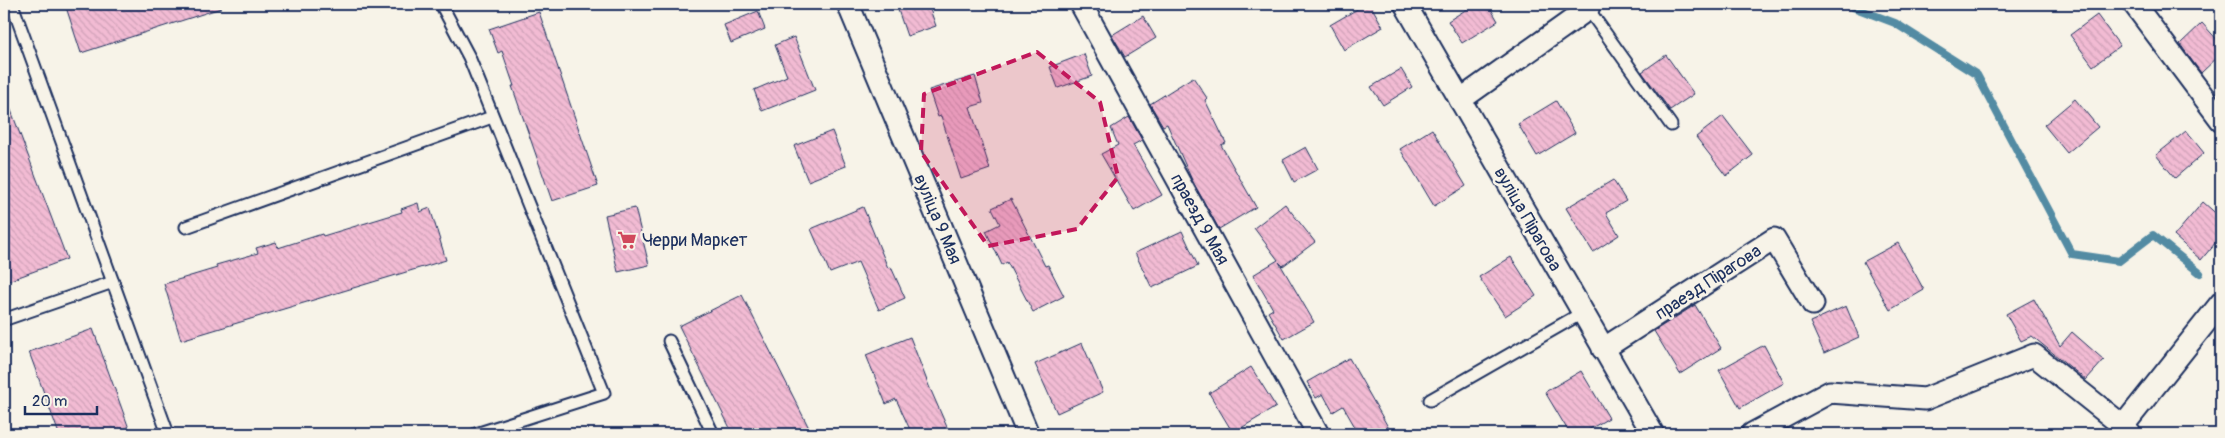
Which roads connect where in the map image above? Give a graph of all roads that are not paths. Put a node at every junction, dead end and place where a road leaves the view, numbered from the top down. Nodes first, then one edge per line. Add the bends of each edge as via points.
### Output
1 (12, 4) edge
2 (441, 4) edge
3 (848, 4) edge
4 (1081, 4) edge
5 (1405, 4) edge
6 (2134, 4) edge
7 (1586, 6) edge
8 (1460, 100) junction
9 (492, 117) junction
10 (2221, 120) edge
11 (1671, 125) dead end
12 (186, 227) dead end
13 (113, 282) junction
14 (2221, 303) edge
15 (1813, 304) dead end
16 (1582, 313) junction
17 (6, 319) dead end
18 (669, 341) dead end
19 (1603, 349) junction
20 (1430, 400) dead end
21 (2126, 430) edge
22 (168, 434) edge
23 (476, 434) edge
24 (712, 434) edge
25 (1028, 434) edge
26 (1318, 434) edge
27 (1652, 434) edge
28 (1752, 434) edge

1 - 13 lane
2 - 9 lane via 469,56
3 - 25 street, вуліца 9 Мая
4 - 26 street, праезд 9 Мая
5 - 8 street, вуліца Пірагова
6 - 10 street
7 - 8 street
7 - 11 lane
8 - 16 street, вуліца Пірагова
9 - 12 lane
9 - 23 lane via 604,393
13 - 17 lane
13 - 22 lane
14 - 21 street
15 - 19 street, праезд Пірагова via 1774,239
16 - 19 street, вуліца Пірагова
16 - 20 lane
18 - 24 lane
19 - 27 street, вуліца Пірагова
21 - 28 street via 2034,355 1925,399 1830,392

